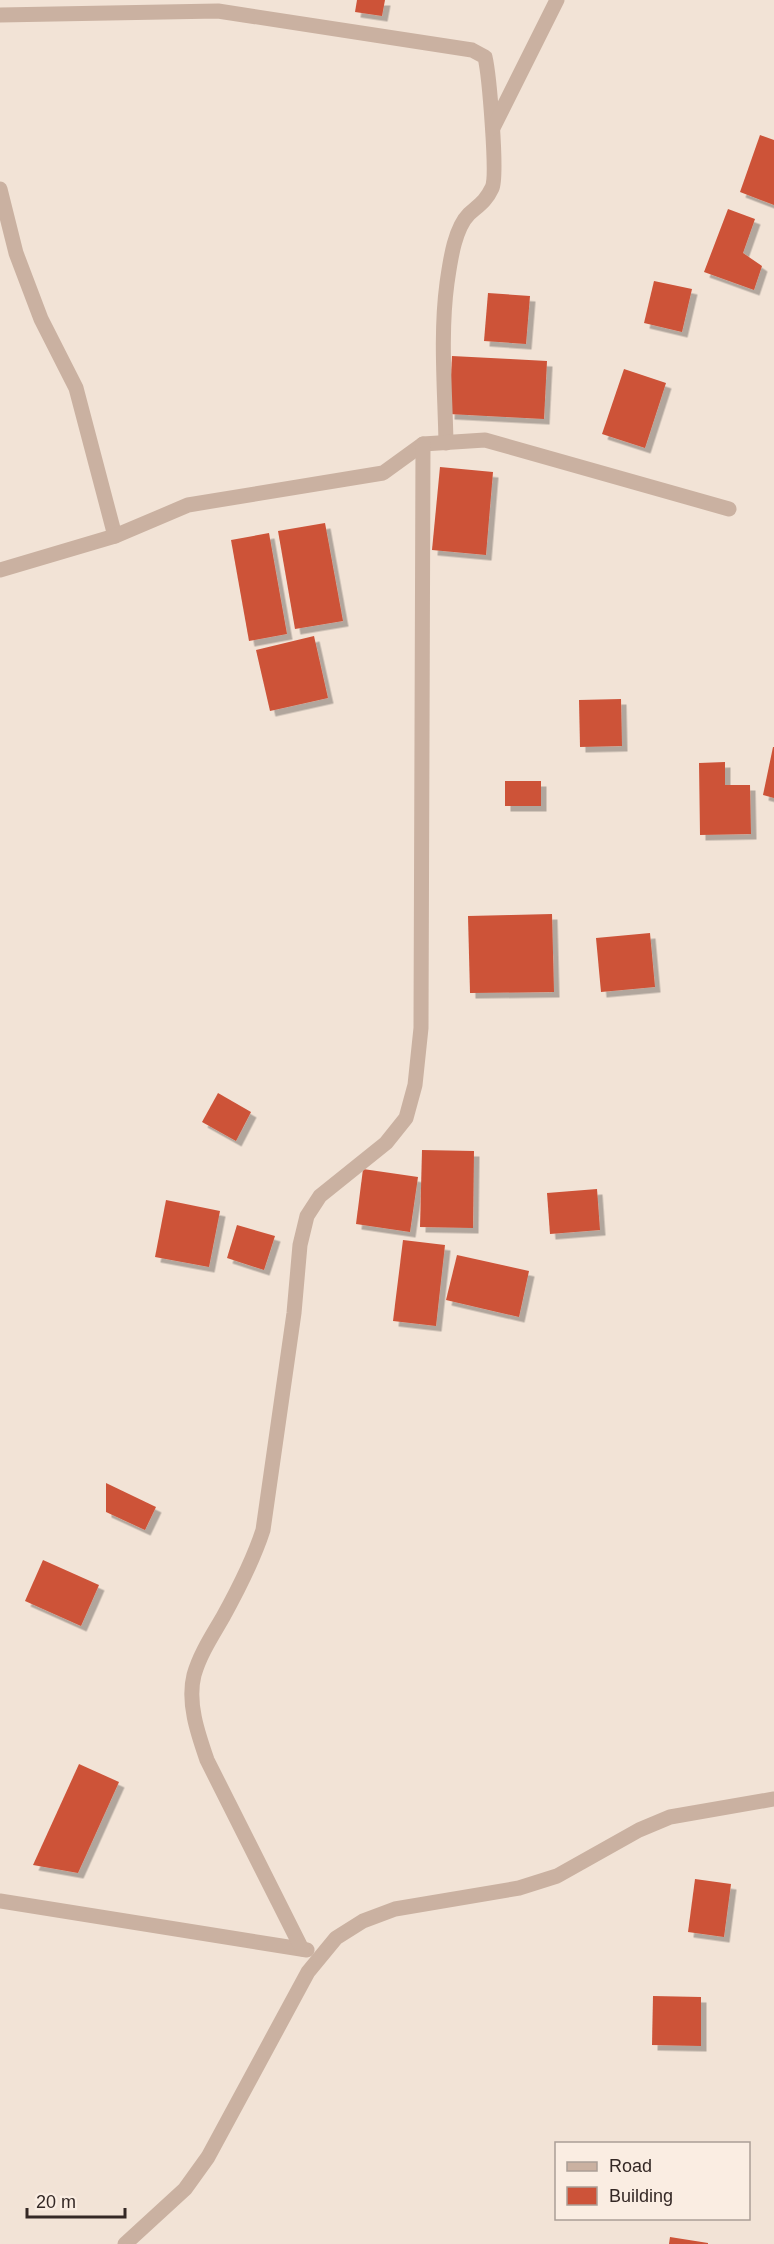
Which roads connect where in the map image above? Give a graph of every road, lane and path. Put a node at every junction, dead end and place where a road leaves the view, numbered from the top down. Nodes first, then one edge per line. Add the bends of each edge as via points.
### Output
1 (557, 0) edge
2 (0, 15) edge
3 (491, 131) junction
4 (0, 189) edge
5 (446, 443) junction
6 (423, 444) junction
7 (729, 510) dead end
8 (114, 536) junction
9 (0, 570) edge
10 (774, 1799) edge
11 (0, 1901) edge
12 (302, 1949) junction
13 (321, 1953) junction
14 (124, 2244) edge

1 - 3 street
2 - 3 street via 218,11 472,50 485,57 489,73
3 - 5 street via 494,185 483,204 459,229 447,283
4 - 8 street via 16,253 41,319 76,388
5 - 6 street
5 - 7 street via 485,440
6 - 8 street via 383,473 188,505
6 - 12 street via 421,1028 415,1086 406,1118 386,1143 320,1196 307,1216 263,1530 254,1559 194,1676 195,1722 207,1760
8 - 9 street
10 - 13 street via 669,1817 557,1876 519,1888 395,1910 363,1921
11 - 12 street
12 - 13 street
13 - 14 street via 208,2157 185,2189

